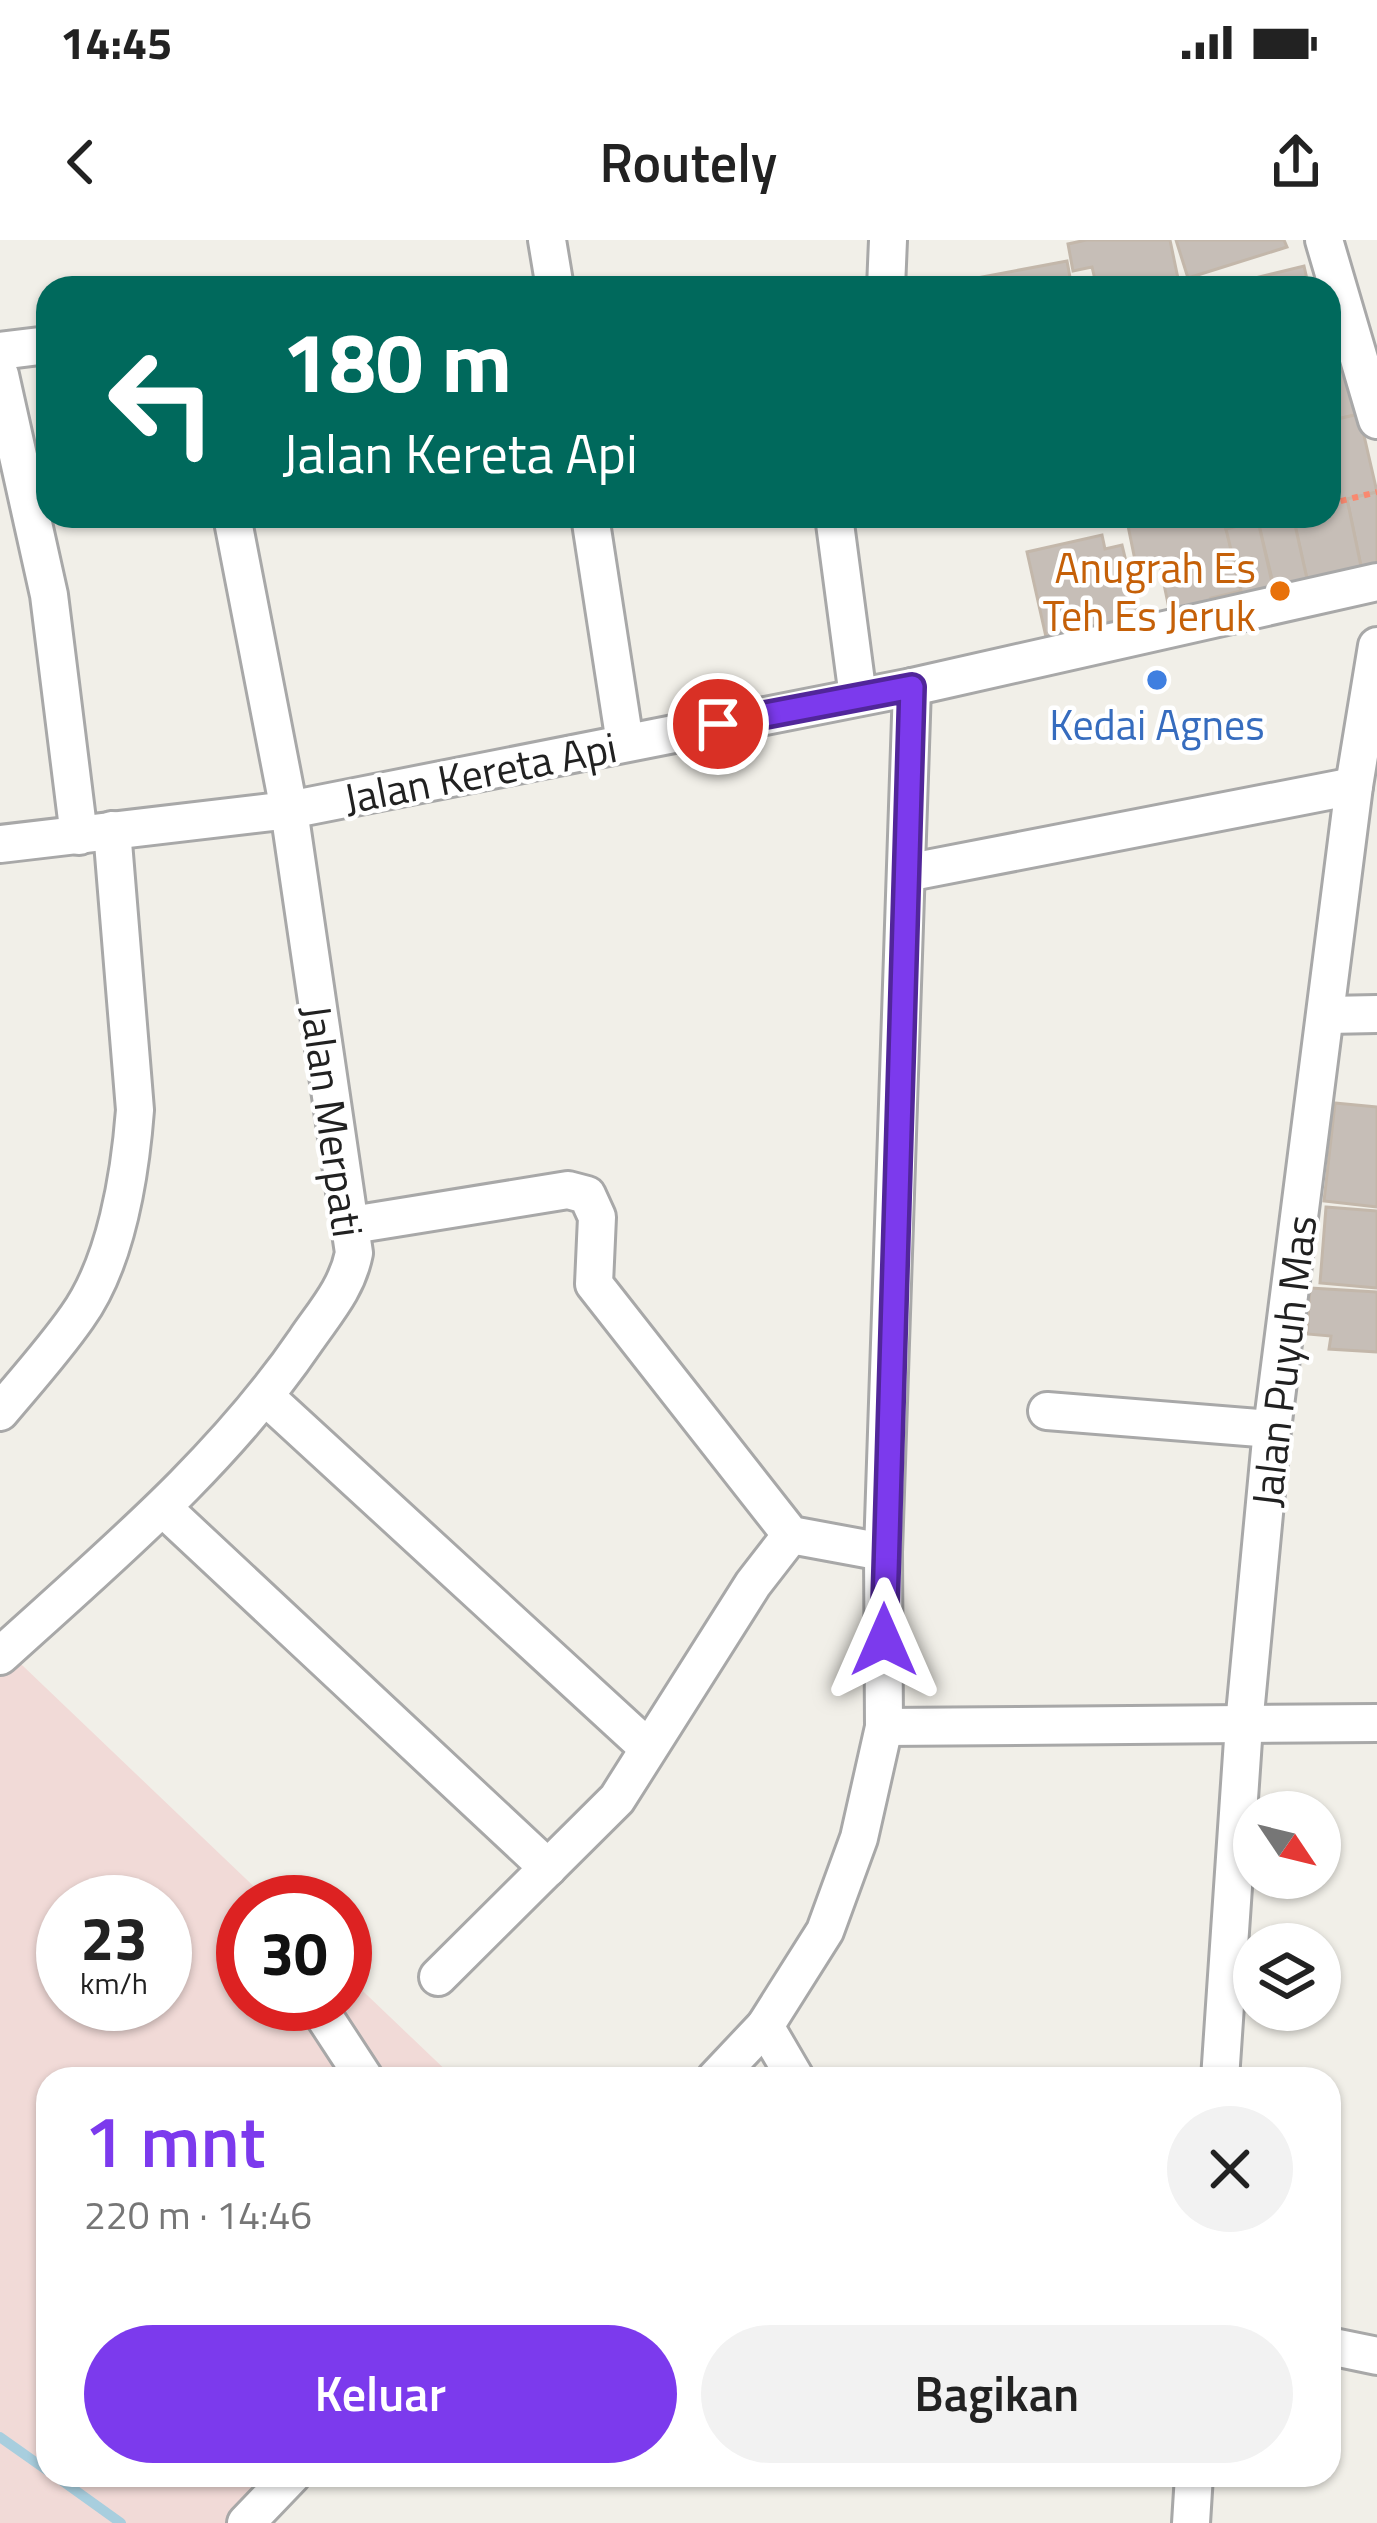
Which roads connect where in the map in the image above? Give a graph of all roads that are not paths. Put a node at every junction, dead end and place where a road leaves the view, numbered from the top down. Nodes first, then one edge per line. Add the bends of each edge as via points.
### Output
1 (547, 240) edge
2 (888, 240) edge
3 (1324, 240) edge
4 (553, 276) edge
5 (886, 276) edge
6 (1335, 276) edge
7 (1341, 298) edge
8 (36, 346) edge
9 (0, 350) edge
10 (0, 375) edge
11 (1377, 420) edge
12 (234, 528) edge
13 (592, 528) edge
14 (836, 528) edge
15 (1377, 581) edge
16 (1377, 646) edge
17 (912, 687) junction
18 (858, 697) junction
19 (626, 742) junction
20 (1354, 786) junction
21 (289, 809) junction
22 (95, 833) junction
23 (0, 844) edge
24 (906, 872) junction
25 (1377, 1014) edge
26 (1328, 1016) junction
27 (352, 1226) junction
28 (267, 1398) junction
29 (0, 1412) edge
30 (1047, 1412) dead end
31 (1272, 1429) junction
32 (163, 1508) junction
33 (791, 1534) junction
34 (883, 1552) junction
35 (0, 1656) edge
36 (1377, 1723) edge
37 (1244, 1725) junction
38 (884, 1727) junction
39 (648, 1748) junction
40 (548, 1868) junction
41 (438, 1977) dead end
42 (765, 2026) junction
43 (334, 2031) edge
44 (357, 2067) edge
45 (726, 2067) edge
46 (789, 2067) edge
47 (1221, 2067) edge
48 (1341, 2348) edge
49 (1377, 2356) edge
50 (280, 2487) edge
51 (1193, 2487) edge
52 (245, 2523) edge
53 (1191, 2523) edge

1 - 4 street
2 - 5 street
3 - 6 street
7 - 11 street
8 - 9 street
10 - 22 street
12 - 21 street, Jalan Merpati
13 - 19 street
14 - 18 street
15 - 17 street, Jalan Kereta Api
16 - 20 street, Jalan Puyuh Mas
17 - 18 street, Jalan Kereta Api
17 - 24 street
18 - 19 street, Jalan Kereta Api
19 - 21 street, Jalan Kereta Api
20 - 24 street
20 - 26 street, Jalan Puyuh Mas
21 - 22 street, Jalan Kereta Api
21 - 27 street, Jalan Merpati
22 - 23 street, Jalan Kereta Api
22 - 29 street via 135,1110 132,1143 111,1237 80,1314
24 - 34 street
25 - 26 street
26 - 31 street, Jalan Puyuh Mas
27 - 28 street, Jalan Merpati via 345,1284
27 - 33 street via 568,1190 587,1196 597,1217 594,1284
28 - 32 street, Jalan Merpati
28 - 39 street
30 - 31 street
31 - 37 street, Jalan Puyuh Mas
32 - 35 street, Jalan Merpati
32 - 40 street
33 - 34 street
33 - 39 street
34 - 38 street
36 - 37 street
37 - 38 street
37 - 47 street, Jalan Puyuh Mas
38 - 42 street via 837,1901
39 - 40 street via 616,1799
40 - 41 street
42 - 45 street
42 - 46 street
43 - 44 street
48 - 49 street
50 - 52 street
51 - 53 street

